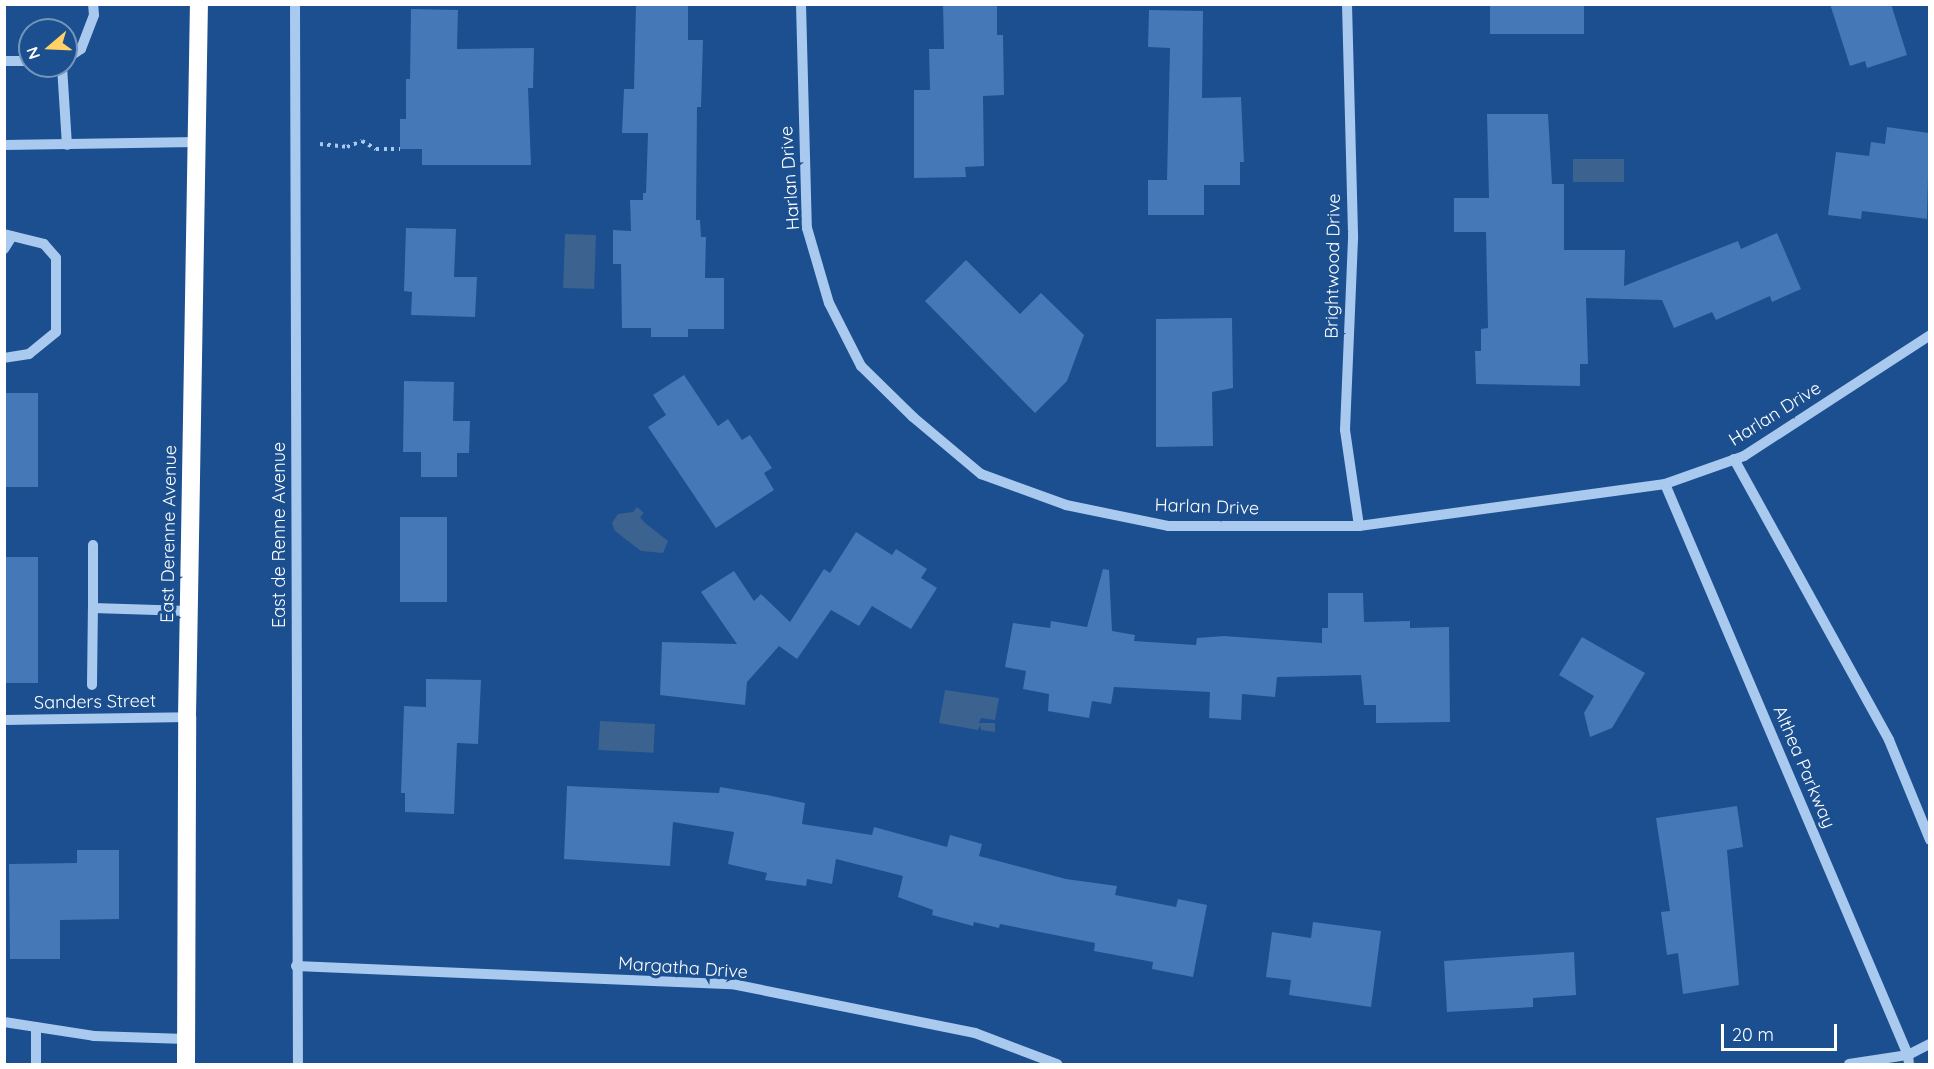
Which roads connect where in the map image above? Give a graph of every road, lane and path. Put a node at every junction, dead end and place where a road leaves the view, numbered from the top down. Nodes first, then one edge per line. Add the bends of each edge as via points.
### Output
1 (93, 4) edge
2 (199, 4) edge
3 (295, 4) edge
4 (801, 4) edge
5 (1347, 4) edge
6 (78, 51) edge
7 (63, 78) edge
8 (295, 141) junction
9 (197, 142) junction
10 (68, 144) junction
11 (4, 145) edge
12 (400, 149) dead end
13 (8, 235) edge
14 (4, 249) edge
15 (1929, 335) edge
16 (4, 358) edge
17 (1734, 459) junction
18 (1665, 484) junction
19 (1359, 526) junction
20 (93, 545) dead end
21 (93, 608) junction
22 (188, 611) junction
23 (92, 685) dead end
24 (187, 717) junction
25 (4, 720) edge
26 (1929, 840) edge
27 (296, 966) junction
28 (4, 1022) edge
29 (36, 1027) junction
30 (186, 1039) junction
31 (1929, 1044) edge
32 (1909, 1060) edge
33 (36, 1065) edge
34 (186, 1065) edge
35 (298, 1065) edge
36 (1058, 1065) edge
37 (1849, 1065) edge

1 - 6 street via 94,15
2 - 9 highway, East Derenne Avenue
3 - 8 street, East de Renne Avenue
4 - 19 street, Harlan Drive via 807,228 829,303 861,366 913,417 981,474 1066,505 1168,526
5 - 19 street, Brightwood Drive via 1353,238 1345,430
7 - 10 street
8 - 12 path via 347,147 362,141 376,149
8 - 27 street, East de Renne Avenue
9 - 10 street
9 - 22 highway, East Derenne Avenue
10 - 11 street
13 - 14 street
13 - 16 street via 44,244 56,258 56,332 29,354
15 - 17 street, Harlan Drive
17 - 18 street, Harlan Drive
17 - 26 street via 1889,740
18 - 19 street, Harlan Drive
18 - 32 street, Althea Parkway
20 - 21 street
21 - 22 street
21 - 23 street
22 - 24 highway, East Derenne Avenue
24 - 25 street, Sanders Street
24 - 30 highway, East Derenne Avenue
27 - 35 street, East de Renne Avenue
27 - 36 street, Margatha Drive via 732,984 975,1032
28 - 29 street
29 - 30 street via 94,1035
29 - 33 street
30 - 34 highway, East Derenne Avenue
31 - 32 street
32 - 37 street

